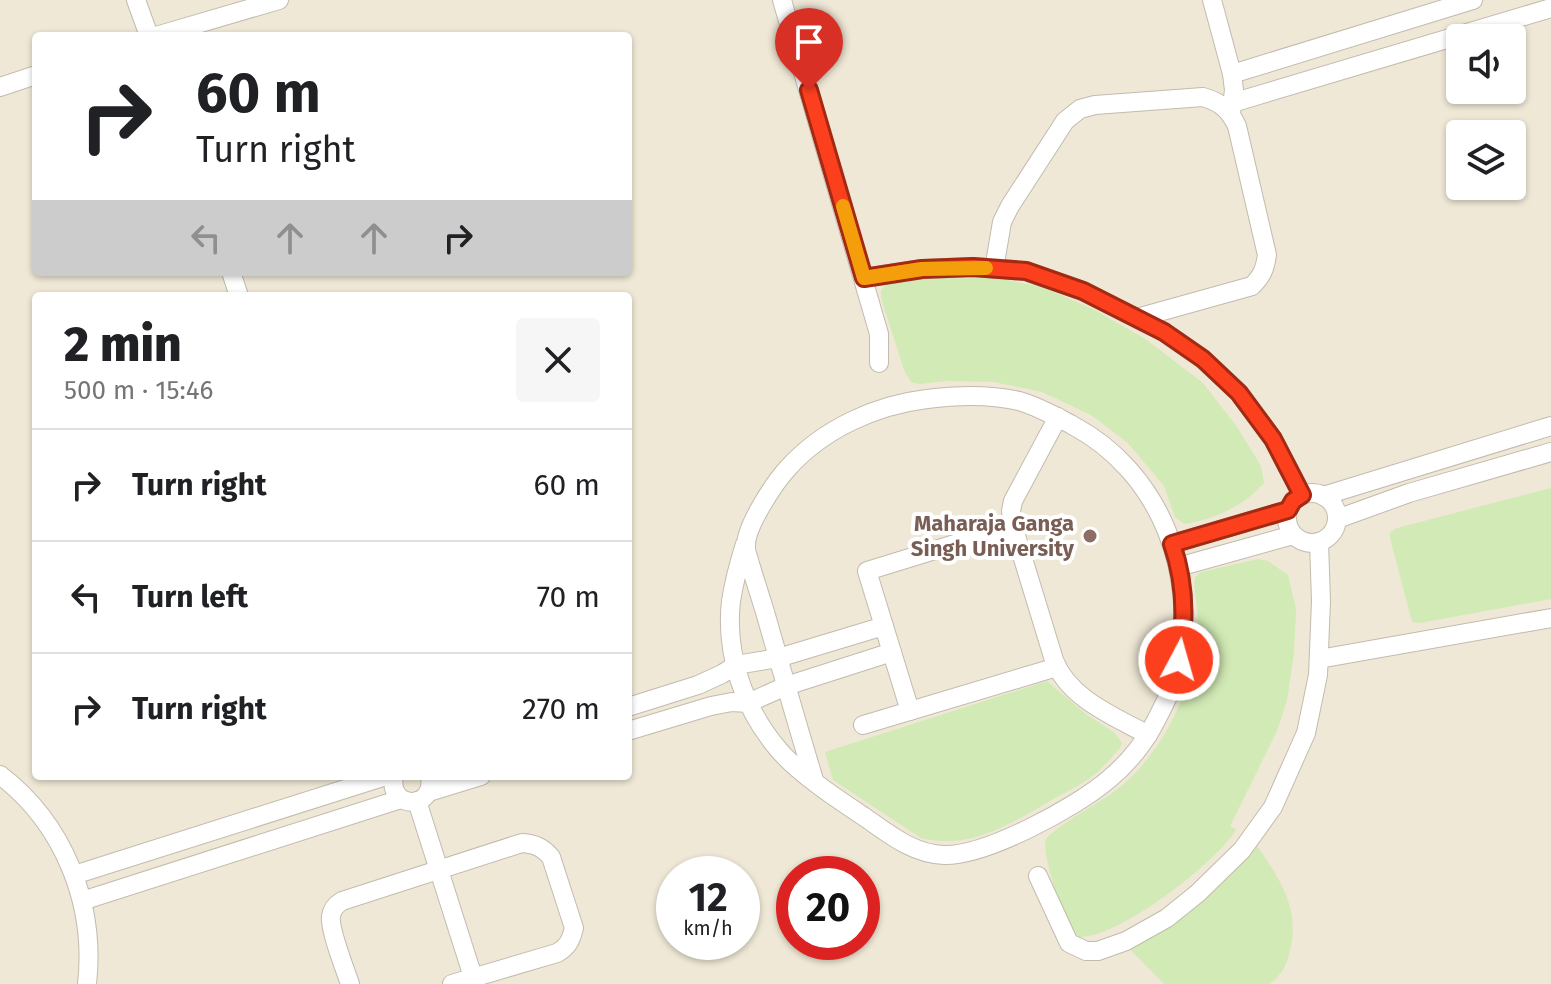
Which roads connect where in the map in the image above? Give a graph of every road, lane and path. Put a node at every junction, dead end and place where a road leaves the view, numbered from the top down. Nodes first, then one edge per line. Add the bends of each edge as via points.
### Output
1 (136, 0) edge
2 (279, 0) edge
3 (782, 0) edge
4 (1212, 0) edge
5 (1446, 5) edge
6 (1551, 8) edge
7 (1497, 24) edge
8 (148, 32) edge
9 (170, 32) edge
10 (1446, 39) edge
11 (1232, 74) junction
12 (32, 76) edge
13 (0, 87) edge
14 (1231, 108) junction
15 (994, 269) junction
16 (864, 278) junction
17 (1137, 318) junction
18 (879, 363) dead end
19 (1058, 417) junction
20 (1551, 426) edge
21 (1551, 452) edge
22 (1302, 495) junction
23 (1323, 496) junction
24 (1288, 510) junction
25 (1337, 519) junction
26 (1013, 526) junction
27 (1293, 535) junction
28 (1319, 542) junction
29 (745, 544) junction
30 (1172, 544) junction
31 (1178, 567) junction
32 (1551, 618) edge
33 (884, 626) junction
34 (892, 652) junction
35 (778, 658) junction
36 (1319, 659) junction
37 (736, 665) junction
38 (1057, 667) junction
39 (786, 686) junction
40 (748, 703) junction
41 (632, 706) edge
42 (910, 711) junction
43 (863, 725) dead end
44 (632, 730) edge
45 (1148, 735) junction
46 (0, 775) edge
47 (373, 780) edge
48 (393, 780) edge
49 (466, 780) edge
50 (814, 780) junction
51 (420, 792) edge
52 (438, 869) junction
53 (74, 875) junction
54 (1038, 876) dead end
55 (82, 901) junction
56 (473, 977) junction
57 (87, 984) edge
58 (350, 984) edge
59 (452, 984) edge

1 - 8 lane
2 - 9 lane
3 - 16 lane
4 - 11 lane
5 - 11 lane
6 - 7 lane
10 - 14 lane
11 - 14 lane
12 - 13 lane
14 - 15 lane via 1203,97 1080,109 1065,121 1010,206
14 - 17 lane via 1267,255 1265,268 1252,286
15 - 16 lane via 922,269
15 - 17 lane via 1026,271
16 - 18 lane via 879,334
17 - 22 lane via 1203,359 1239,393 1273,439
19 - 26 lane via 1013,501
19 - 29 lane via 1019,401 979,396 919,400 875,410 795,460 765,498
19 - 30 lane via 1111,449 1131,470
20 - 23 lane
21 - 25 lane
22 - 23 lane
22 - 24 lane
23 - 25 lane
24 - 27 lane
24 - 30 lane
25 - 28 lane via 1332,532
26 - 33 lane via 867,571
26 - 38 lane
27 - 28 lane
27 - 31 lane
28 - 36 lane
29 - 35 lane
29 - 37 lane via 731,605
30 - 31 lane
31 - 45 lane via 1182,643 1175,677
32 - 36 lane
33 - 34 lane
33 - 35 lane
34 - 39 lane
34 - 42 lane
35 - 37 lane
35 - 39 lane
36 - 54 lane via 1306,733 1273,807 1242,850 1167,918 1126,941 1086,951 1069,943
37 - 40 lane
37 - 41 lane via 698,685
38 - 42 lane
38 - 45 lane via 1082,696
39 - 40 lane
39 - 50 lane
40 - 44 lane via 711,706
40 - 50 lane via 779,750
42 - 43 lane
45 - 50 lane via 1108,780 1079,800 1030,828 962,853 921,852 904,844
46 - 53 lane via 51,829
47 - 53 lane
48 - 51 lane via 394,790
49 - 51 lane
51 - 52 lane
51 - 55 lane
52 - 56 lane
52 - 56 lane via 522,843 543,848 551,857 574,928 566,948
52 - 58 lane via 336,906 332,928
53 - 55 lane
55 - 57 lane
56 - 59 lane

